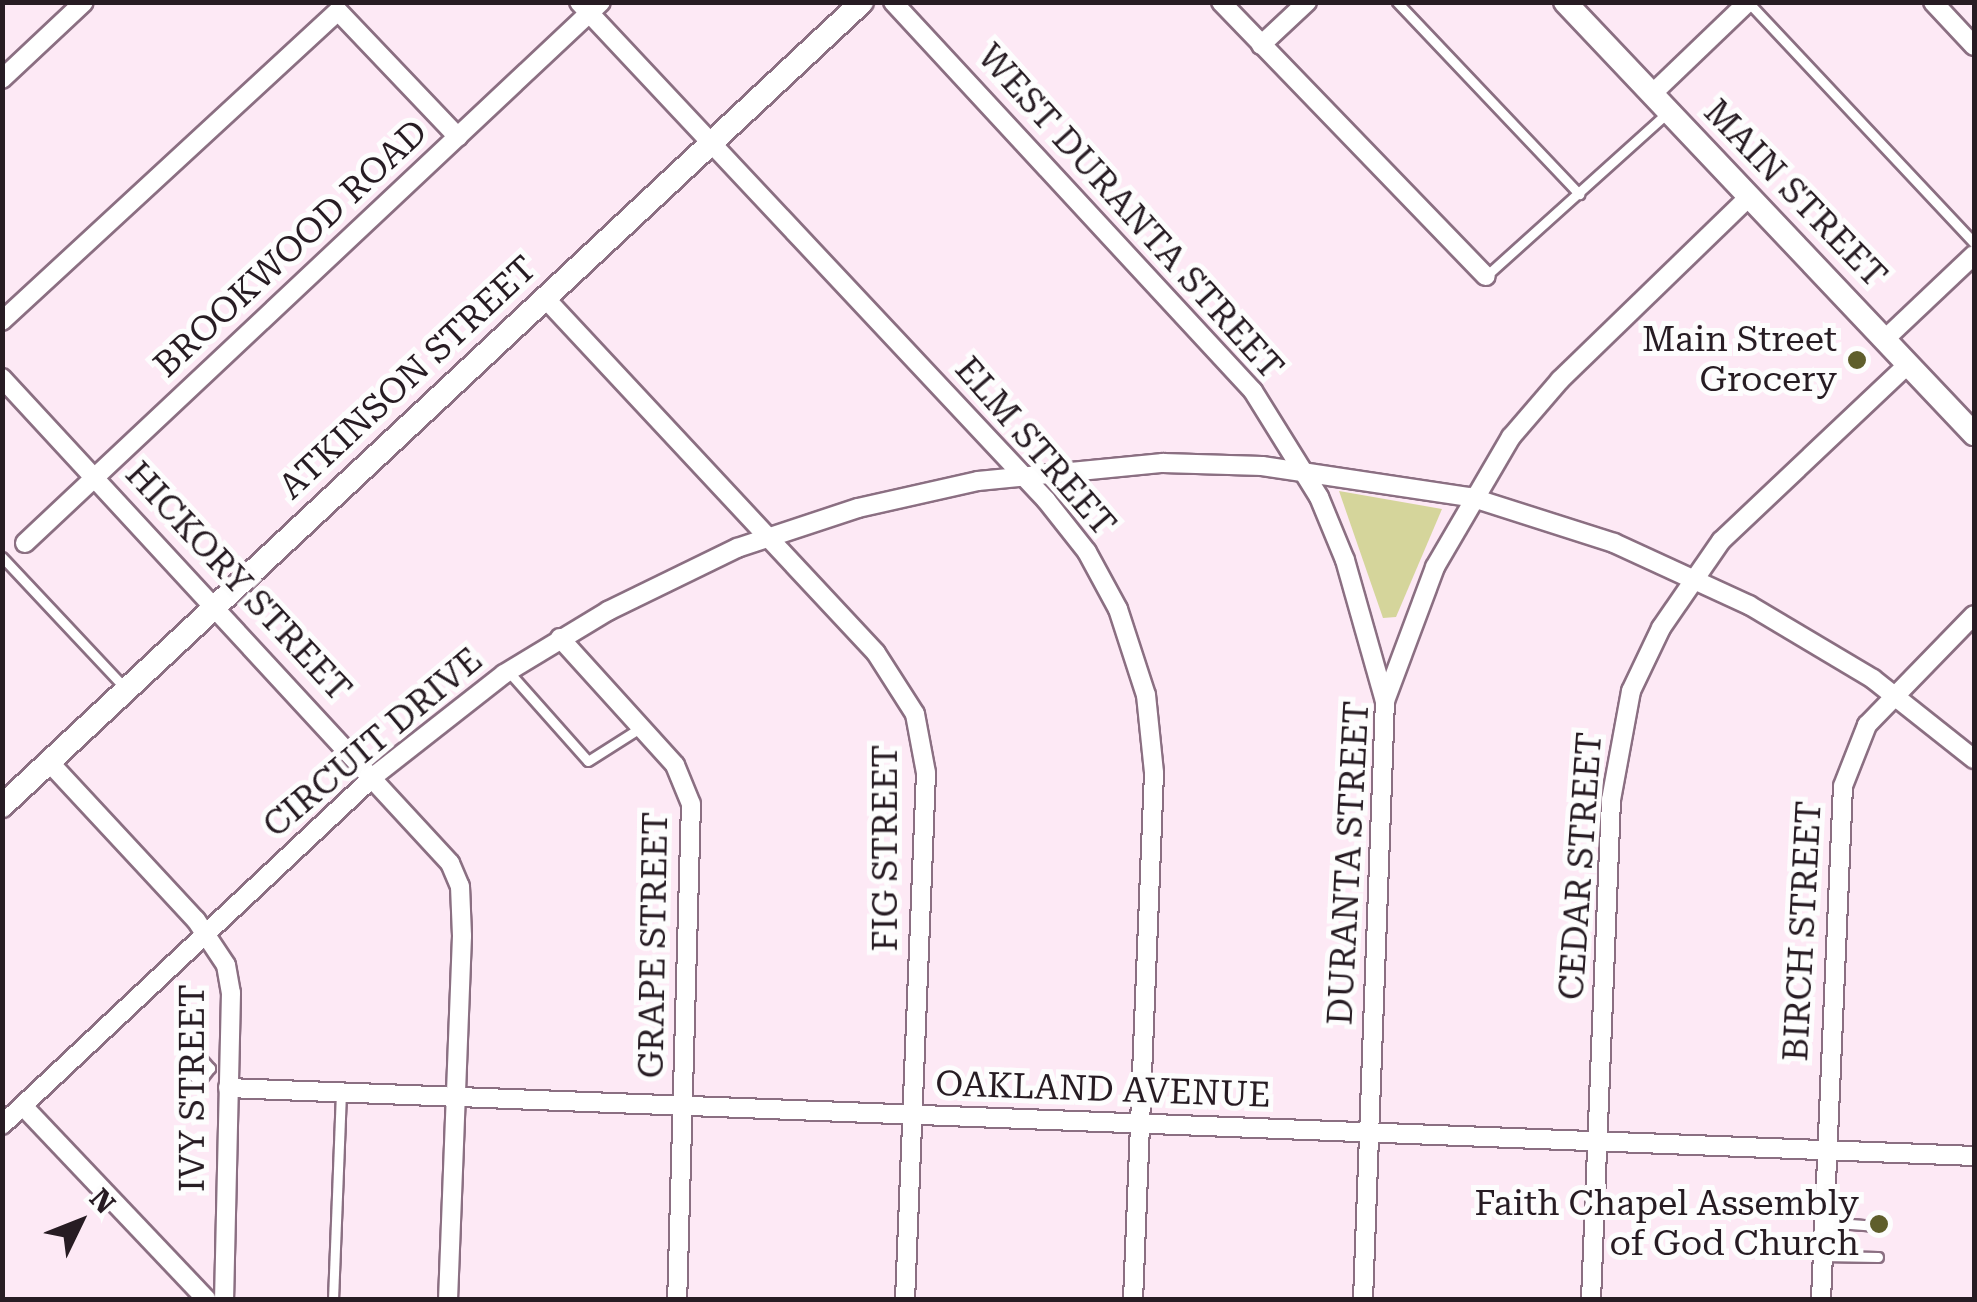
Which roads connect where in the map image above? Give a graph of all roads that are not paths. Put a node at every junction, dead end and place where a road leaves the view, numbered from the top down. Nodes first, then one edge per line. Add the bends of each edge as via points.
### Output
1 (84, 2) edge
2 (862, 2) edge
3 (893, 2) edge
4 (1221, 2) edge
5 (1307, 2) edge
6 (1397, 2) edge
7 (1564, 2) edge
8 (1933, 2) edge
9 (1748, 3) edge
10 (590, 6) edge
11 (1261, 45) junction
12 (1974, 46) edge
13 (2, 79) edge
14 (1652, 94) junction
15 (1668, 112) junction
16 (458, 137) junction
17 (710, 142) junction
18 (1578, 194) junction
19 (1749, 198) junction
20 (1974, 243) edge
21 (1974, 255) edge
22 (1486, 276) joint
23 (545, 298) junction
24 (2, 321) edge
25 (1884, 340) junction
26 (1908, 364) junction
27 (2, 378) edge
28 (1974, 434) edge
29 (1304, 470) junction
30 (1022, 474) junction
31 (95, 477) junction
32 (1470, 497) junction
33 (767, 536) junction
34 (25, 543) dead end
35 (2, 557) edge
36 (1692, 576) junction
37 (216, 606) junction
38 (1974, 616) edge
39 (560, 638) junction
40 (508, 671) junction
41 (126, 690) junction
42 (1893, 694) junction
43 (1385, 701) junction
44 (642, 727) junction
45 (1974, 759) edge
46 (50, 763) junction
47 (374, 776) junction
48 (2, 806) edge
49 (207, 933) junction
50 (222, 1075) junction
51 (341, 1094) junction
52 (456, 1098) junction
53 (23, 1106) junction
54 (685, 1106) junction
55 (912, 1115) junction
56 (1141, 1124) junction
57 (2, 1126) edge
58 (1370, 1132) junction
59 (1597, 1142) junction
60 (1826, 1152) junction
61 (1974, 1156) edge
62 (1824, 1222) junction
63 (1876, 1226) dead end
64 (1822, 1256) junction
65 (1878, 1257) dead end
66 (207, 1300) edge
67 (224, 1300) edge
68 (334, 1300) edge
69 (448, 1300) edge
70 (677, 1300) edge
71 (905, 1300) edge
72 (1134, 1300) edge
73 (1363, 1300) edge
74 (1591, 1300) edge
75 (1821, 1300) edge

1 - 13 street
2 - 17 street, ATKINSON STREET
3 - 29 street, WEST DURANTA STREET via 1220,350
4 - 11 street
5 - 11 street
6 - 18 lane
7 - 14 street, MAIN STREET
8 - 12 street
9 - 14 street
9 - 20 lane
10 - 16 street, BROOKWOOD ROAD
10 - 17 street, ELM STREET
11 - 22 street
14 - 15 street, MAIN STREET
15 - 18 lane
15 - 19 street, MAIN STREET
16 - 24 street via 338,11
16 - 31 street, BROOKWOOD ROAD
17 - 23 street, ATKINSON STREET
17 - 30 street, ELM STREET
18 - 22 lane
19 - 25 street, MAIN STREET
19 - 32 street, DURANTA STREET via 1544,396
21 - 25 street
23 - 33 street, FIG STREET
23 - 37 street, ATKINSON STREET
25 - 26 street, MAIN STREET
26 - 28 street, MAIN STREET
26 - 36 street, CEDAR STREET
27 - 31 street, HICKORY STREET
29 - 30 street, CIRCUIT DRIVE via 1163,463
29 - 32 street, CIRCUIT DRIVE
29 - 43 street, WEST DURANTA STREET via 1346,560
30 - 33 street, CIRCUIT DRIVE via 858,508
30 - 56 street, ELM STREET via 1102,577 1146,695 1154,774
31 - 34 street, BROOKWOOD ROAD
31 - 37 street, HICKORY STREET
32 - 36 street, CIRCUIT DRIVE
32 - 43 street, DURANTA STREET via 1435,567
33 - 39 street, CIRCUIT DRIVE via 648,589
33 - 55 street, FIG STREET via 900,684 924,743
35 - 41 lane
36 - 42 street, CIRCUIT DRIVE via 1815,642
36 - 59 street, CEDAR STREET via 1631,691 1613,773
37 - 41 street, ATKINSON STREET
37 - 47 street, HICKORY STREET
38 - 42 street, BIRCH STREET
39 - 40 street, CIRCUIT DRIVE
39 - 44 street, GRAPE STREET
40 - 44 lane via 588,761
40 - 47 street, CIRCUIT DRIVE
41 - 46 street, ATKINSON STREET
42 - 45 street, CIRCUIT DRIVE
42 - 60 street, BIRCH STREET via 1859,739 1843,786
43 - 58 street, DURANTA STREET
44 - 54 street, GRAPE STREET via 686,784 695,828
46 - 48 street, ATKINSON STREET
46 - 49 street, IVY STREET
47 - 49 street, CIRCUIT DRIVE
47 - 52 street, HICKORY STREET via 437,844 460,886
49 - 50 street, IVY STREET via 230,978
49 - 53 street, CIRCUIT DRIVE
50 - 51 street, OAKLAND AVENUE
50 - 67 street, IVY STREET
51 - 52 street, OAKLAND AVENUE
51 - 68 lane
52 - 54 street, OAKLAND AVENUE
52 - 69 street, HICKORY STREET
53 - 57 street, CIRCUIT DRIVE
53 - 66 street
54 - 55 street, OAKLAND AVENUE
54 - 70 street, GRAPE STREET
55 - 56 street, OAKLAND AVENUE
55 - 71 street, FIG STREET
56 - 58 street, OAKLAND AVENUE
56 - 72 street, ELM STREET
58 - 59 street, OAKLAND AVENUE
58 - 73 street, DURANTA STREET
59 - 60 street, OAKLAND AVENUE
59 - 74 street, CEDAR STREET
60 - 61 street, OAKLAND AVENUE
60 - 62 street, BIRCH STREET
62 - 63 lane
62 - 64 street, BIRCH STREET
64 - 65 lane
64 - 75 street, BIRCH STREET

